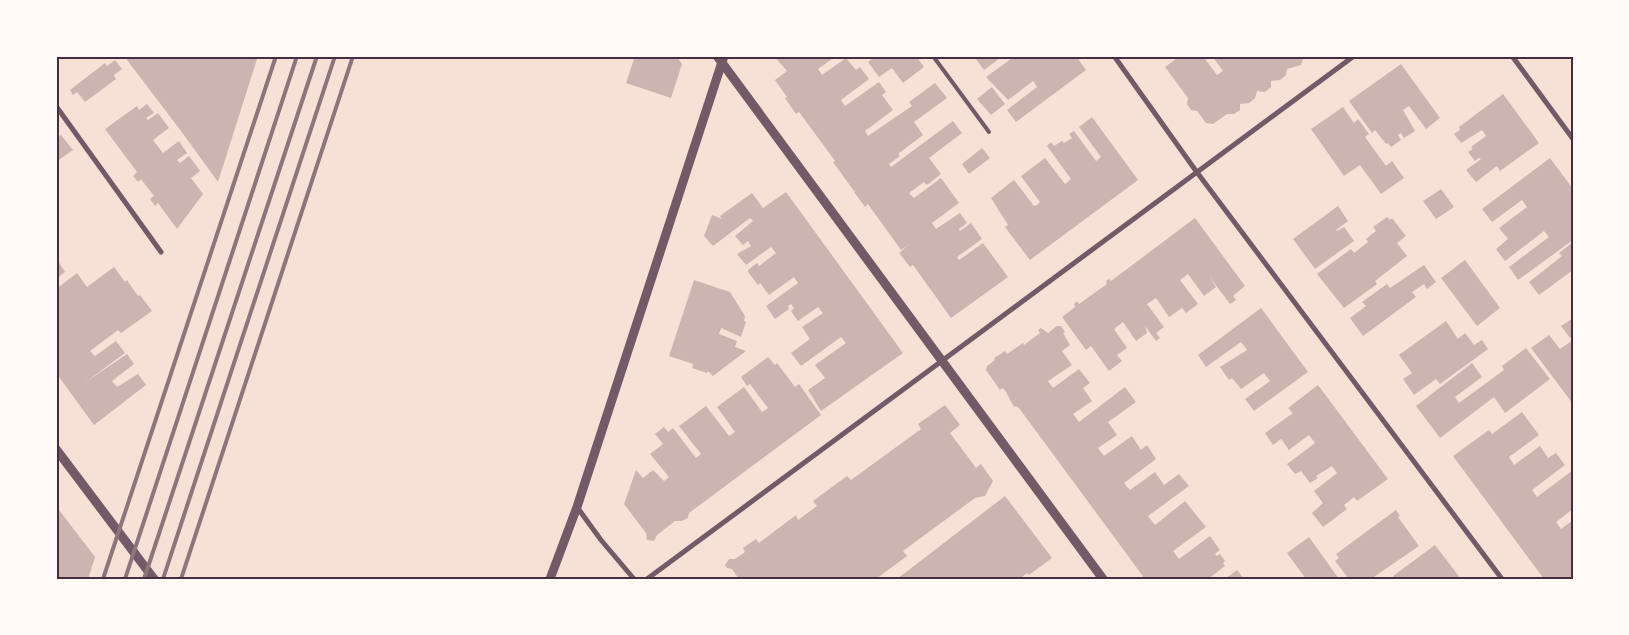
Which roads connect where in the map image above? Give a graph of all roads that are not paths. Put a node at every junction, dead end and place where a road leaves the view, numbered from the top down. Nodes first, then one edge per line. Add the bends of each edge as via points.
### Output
1 (933, 56) edge
2 (1114, 56) edge
3 (1354, 56) edge
4 (1512, 56) edge
5 (721, 59) edge
6 (56, 106) edge
7 (988, 132) dead end
8 (1573, 139) edge
9 (1196, 171) junction
10 (161, 252) dead end
11 (941, 361) junction
12 (56, 449) edge
13 (577, 507) junction
14 (154, 579) edge
15 (550, 579) edge
16 (634, 579) edge
17 (646, 579) edge
18 (1102, 579) edge
19 (1502, 579) edge

1 - 7 lane
2 - 9 street
3 - 9 street
4 - 8 street
5 - 11 street
5 - 13 street
6 - 10 street
9 - 11 street
9 - 19 street
11 - 17 street
11 - 18 street
12 - 14 street
13 - 15 street
13 - 16 street

